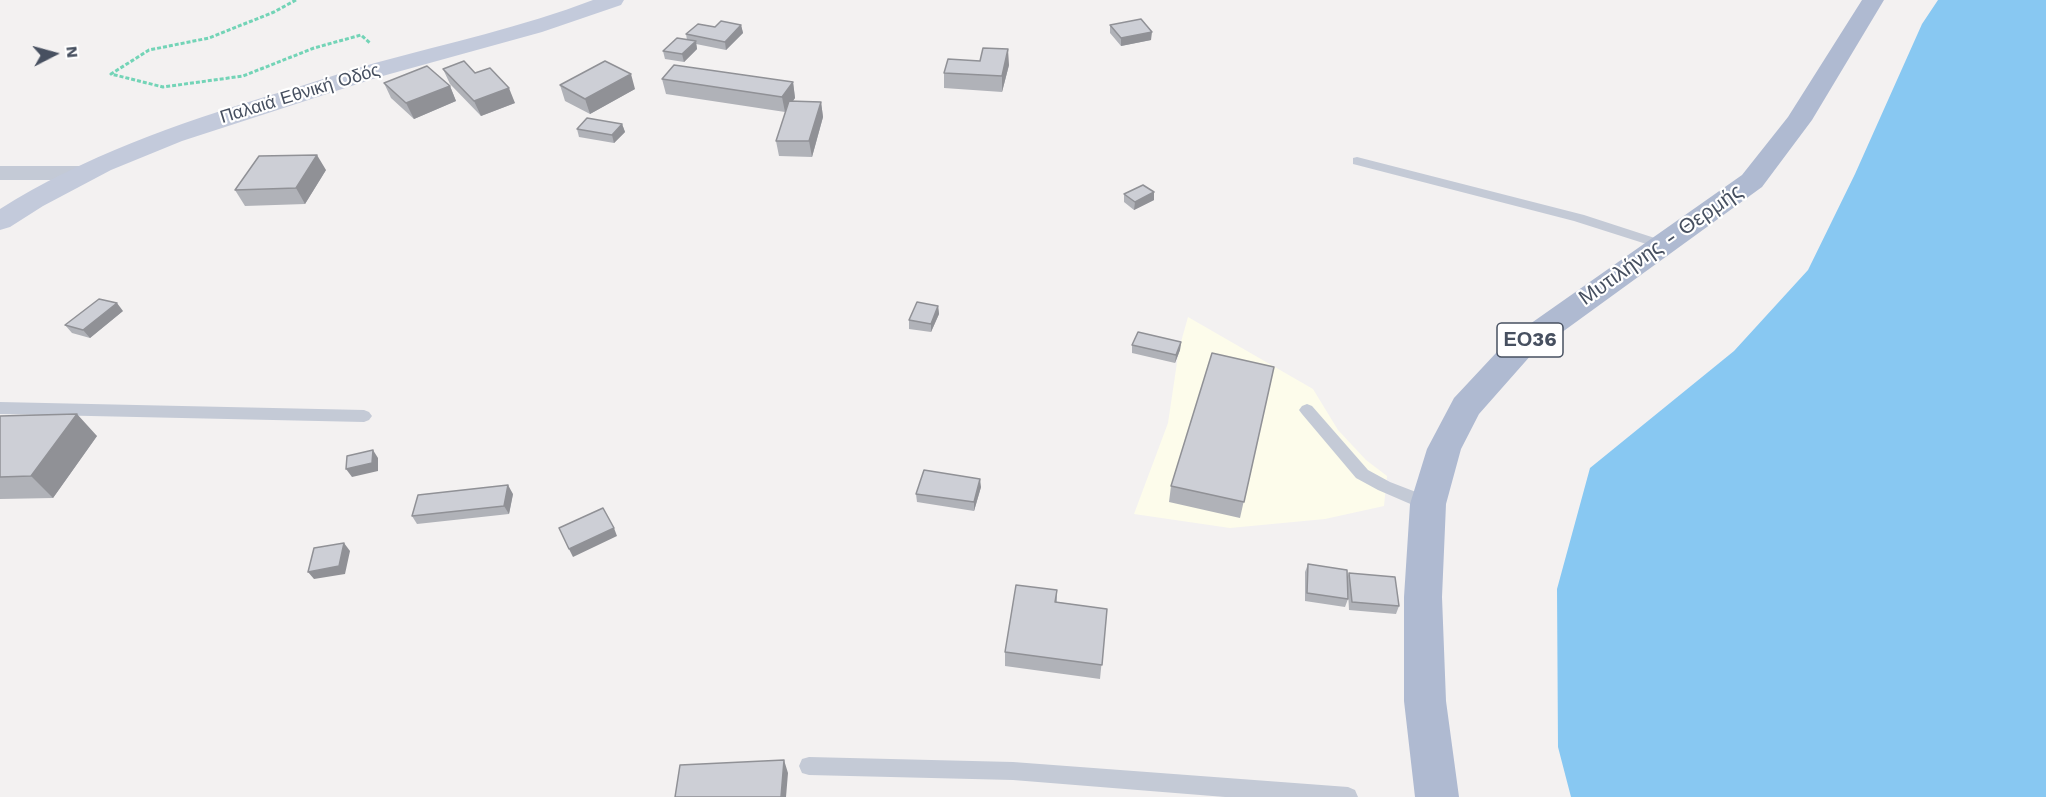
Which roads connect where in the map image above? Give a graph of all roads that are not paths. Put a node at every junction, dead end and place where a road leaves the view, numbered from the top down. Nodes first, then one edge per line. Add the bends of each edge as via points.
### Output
1 (613, 0) edge
2 (1873, 0) edge
3 (1357, 160) dead end
4 (0, 173) edge
5 (81, 173) junction
6 (0, 221) edge
7 (1662, 245) junction
8 (0, 408) edge
9 (1307, 410) dead end
10 (364, 416) dead end
11 (1428, 504) junction
12 (809, 766) dead end
13 (1348, 797) edge
14 (1437, 797) edge

1 - 5 main road, Παλαιά Εθνική Οδός via 532,28 397,64 218,119
2 - 7 main road, Μυτιλήνης - Θερμής / ΕΟ36 via 1799,120 1752,181
3 - 7 lane via 1579,218
4 - 5 street
5 - 6 main road, Παλαιά Εθνική Οδός
7 - 11 main road, Μυτιλήνης - Θερμής / ΕΟ36 via 1521,346 1466,408 1444,449
8 - 10 lane
9 - 11 lane via 1362,474
11 - 14 main road, Μυτιλήνης - Θερμής / ΕΟ36 via 1423,597 1425,701
12 - 13 lane via 1014,771

